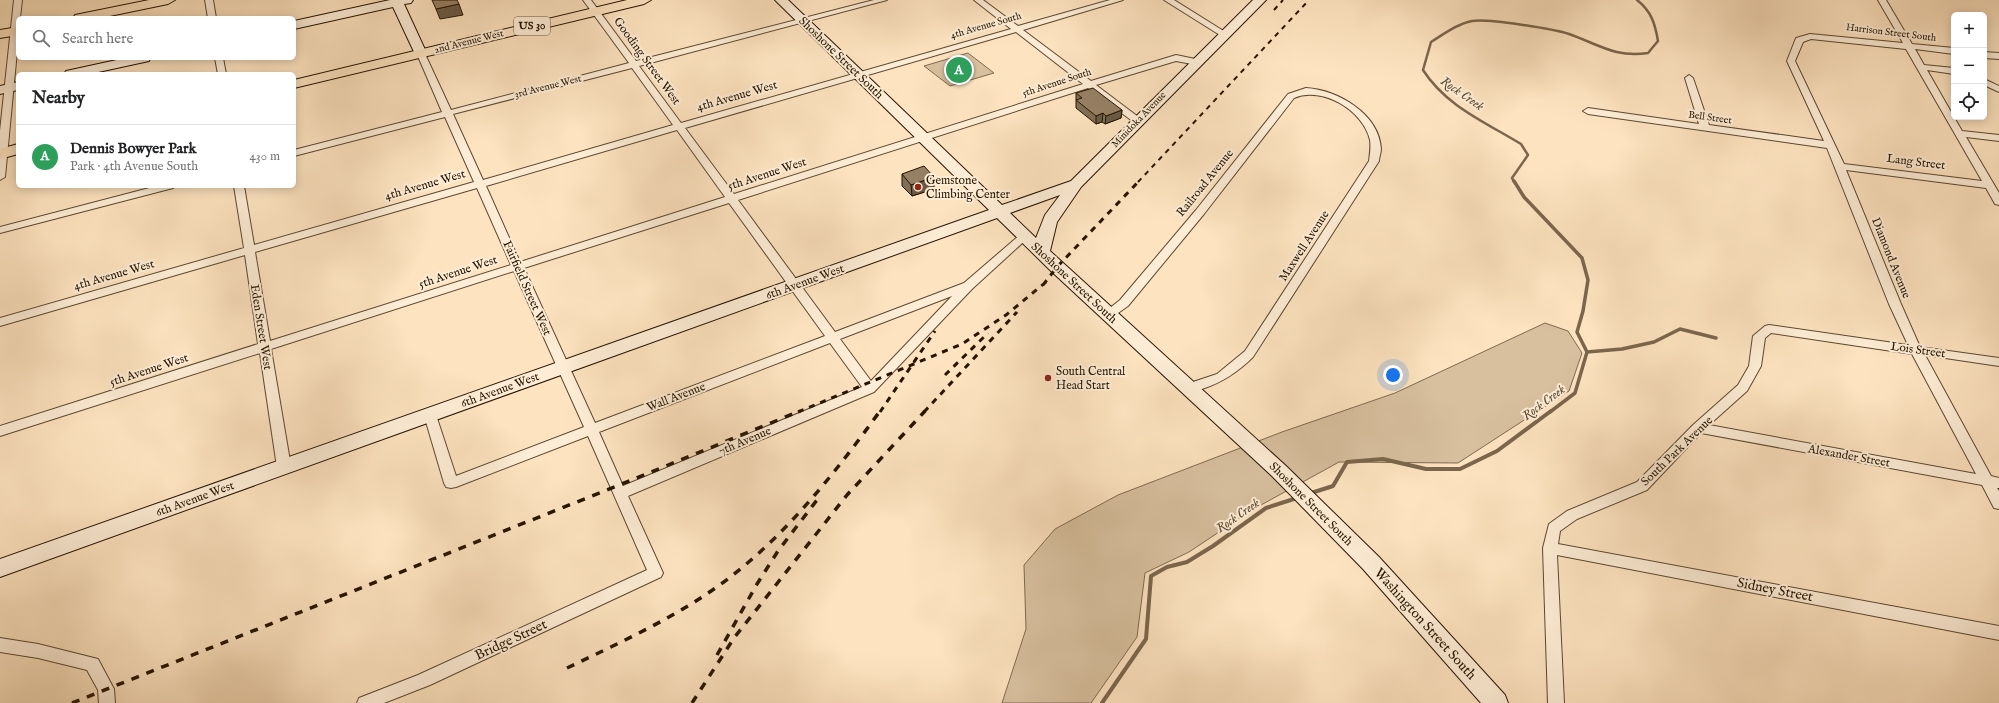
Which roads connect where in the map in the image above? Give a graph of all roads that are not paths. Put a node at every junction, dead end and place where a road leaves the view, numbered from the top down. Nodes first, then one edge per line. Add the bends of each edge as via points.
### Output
1 (18, 0) edge
2 (168, 0) edge
3 (209, 0) edge
4 (587, 0) edge
5 (644, 0) edge
6 (780, 0) edge
7 (883, 0) edge
8 (978, 0) edge
9 (1119, 0) edge
10 (1168, 0) edge
11 (1260, 0) edge
12 (1882, 0) edge
13 (400, 1) edge
14 (595, 11) junction
15 (17, 16) edge
16 (90, 16) edge
17 (212, 16) edge
18 (802, 21) junction
19 (296, 25) edge
20 (1016, 28) junction
21 (16, 31) edge
22 (0, 34) edge
23 (1226, 35) junction
24 (1825, 36) joint
25 (16, 38) edge
26 (1910, 47) junction
27 (1951, 52) edge
28 (421, 54) junction
29 (1987, 55) edge
30 (1999, 56) edge
31 (135, 60) edge
32 (219, 60) edge
33 (1197, 62) junction
34 (635, 66) junction
35 (1921, 67) junction
36 (1951, 71) edge
37 (80, 72) edge
38 (222, 72) edge
39 (858, 75) junction
40 (1689, 78) dead end
41 (1987, 83) edge
42 (296, 84) edge
43 (1090, 84) junction
44 (9, 88) edge
45 (1999, 89) edge
46 (1332, 96) joint
47 (1588, 112) dead end
48 (447, 113) junction
49 (1138, 121) junction
50 (679, 126) junction
51 (1705, 128) junction
52 (1960, 133) junction
53 (924, 138) junction
54 (1999, 138) edge
55 (1829, 145) junction
56 (16, 149) edge
57 (296, 152) edge
58 (1, 153) edge
59 (1840, 166) junction
60 (0, 177) edge
61 (479, 183) junction
62 (1076, 184) junction
63 (1989, 184) junction
64 (161, 188) edge
65 (239, 188) edge
66 (732, 199) junction
67 (1999, 202) edge
68 (1000, 212) junction
69 (0, 230) edge
70 (1025, 236) junction
71 (249, 249) junction
72 (1042, 252) junction
73 (517, 267) junction
74 (795, 285) junction
75 (968, 286) junction
76 (1107, 315) junction
77 (0, 322) edge
78 (833, 338) junction
79 (1837, 338) joint
80 (265, 347) junction
81 (1916, 350) junction
82 (1999, 362) edge
83 (563, 368) junction
84 (870, 389) junction
85 (1191, 391) junction
86 (430, 415) junction
87 (1698, 428) junction
88 (591, 430) junction
89 (0, 431) edge
90 (284, 467) junction
91 (1993, 482) edge
92 (620, 494) junction
93 (1999, 504) edge
94 (1550, 548) junction
95 (1370, 563) joint
96 (0, 568) edge
97 (656, 573) joint
98 (1999, 633) edge
99 (0, 645) edge
100 (107, 703) edge
101 (365, 703) edge
102 (1496, 703) edge
103 (1556, 703) edge

1 - 15 street
2 - 16 main road
3 - 17 street
4 - 14 street, Gooding Street West
5 - 14 main road, 2nd Avenue West / US 30
6 - 18 main road, Shoshone Street South
7 - 18 street, 3rd Avenue West
8 - 20 street
9 - 20 street, 4th Avenue South
10 - 23 street
11 - 23 main road, Minidoka Avenue
12 - 26 street
13 - 19 main road
13 - 28 main road, Fairfield Street West
14 - 28 main road, 2nd Avenue West / US 30
14 - 34 street, Gooding Street West
18 - 34 street, 3rd Avenue West
18 - 39 main road, Shoshone Street South
20 - 39 street, 4th Avenue South
20 - 43 street
21 - 22 main road
23 - 33 main road, Minidoka Avenue
24 - 26 street, Harrison Street South
24 - 55 street, Diamond Avenue via 1810,36 1799,40 1791,61
25 - 44 street
26 - 27 street, Harrison Street South
26 - 35 street
28 - 42 main road, 2nd Avenue West / US 30
28 - 48 street, Fairfield Street West
29 - 30 street
31 - 37 main road
32 - 38 street
33 - 43 street, 5th Avenue South via 1176,58
33 - 49 main road, Minidoka Avenue
34 - 48 street, 3rd Avenue West
34 - 50 street, Gooding Street West
35 - 36 street
35 - 52 street
39 - 50 street, 4th Avenue West
39 - 53 main road, Shoshone Street South
40 - 51 street
41 - 45 street
43 - 49 street
43 - 53 street, 5th Avenue South
44 - 58 street
46 - 76 street, Railroad Avenue via 1320,91 1305,90 1291,96 1200,212 1124,303
46 - 85 street, Maxwell Avenue via 1366,124 1376,148 1374,161 1250,354 1230,373
47 - 51 street, Bell Street
48 - 57 street, 3rd Avenue West
48 - 61 street, Fairfield Street West
49 - 62 main road, Minidoka Avenue
50 - 61 street, 4th Avenue West
50 - 66 street, Gooding Street West
51 - 55 street, Bell Street
52 - 54 street
52 - 63 street
53 - 66 street, 5th Avenue West
53 - 68 main road, Shoshone Street South
55 - 59 street, Diamond Avenue
56 - 58 main road
58 - 60 street
59 - 63 street, Lang Street
59 - 81 street, Diamond Avenue
61 - 71 street, 4th Avenue West
61 - 73 street, Fairfield Street West
62 - 68 main road, Minidoka Avenue
62 - 72 main road via 1048,220
63 - 67 street
64 - 69 street
65 - 71 street, Eden Street West
66 - 73 street, 5th Avenue West
66 - 74 street, Gooding Street West
68 - 70 main road, Shoshone Street South
68 - 74 main road, 6th Avenue West
70 - 72 main road, Shoshone Street South
70 - 75 street
71 - 77 street, 4th Avenue West
71 - 80 street, Eden Street West
72 - 76 main road, Shoshone Street South
73 - 80 street, 5th Avenue West
73 - 83 street, Fairfield Street West
74 - 78 street, Gooding Street West
74 - 83 main road, 6th Avenue West
75 - 78 street, Wall Avenue
75 - 84 street
76 - 85 main road, Shoshone Street South
78 - 84 street, Gooding Street West
78 - 88 street, Wall Avenue
79 - 81 street, Lois Street
79 - 87 street, South Park Avenue via 1769,329 1759,336 1755,366 1743,388
80 - 89 street, 5th Avenue West
80 - 90 street, Eden Street West
81 - 82 street, Lois Street
81 - 91 street, Diamond Avenue
83 - 86 main road, 6th Avenue West
83 - 88 street, Fairfield Street West
84 - 92 street, 7th Avenue
85 - 95 main road, Shoshone Street South via 1279,471
86 - 88 street, Wall Avenue via 451,483
86 - 90 main road, 6th Avenue West
87 - 91 street, Alexander Street
87 - 94 street, South Park Avenue via 1642,486 1572,515 1554,528
88 - 92 street, Fairfield Street West
90 - 96 main road, 6th Avenue West
91 - 93 street, Diamond Avenue
92 - 97 street, Fairfield Street West
94 - 98 street, Sidney Street
94 - 103 street, South Park Avenue
95 - 102 main road, Washington Street South
97 - 101 street, Bridge Street via 424,680
99 - 100 street via 38,650 92,664 106,688

